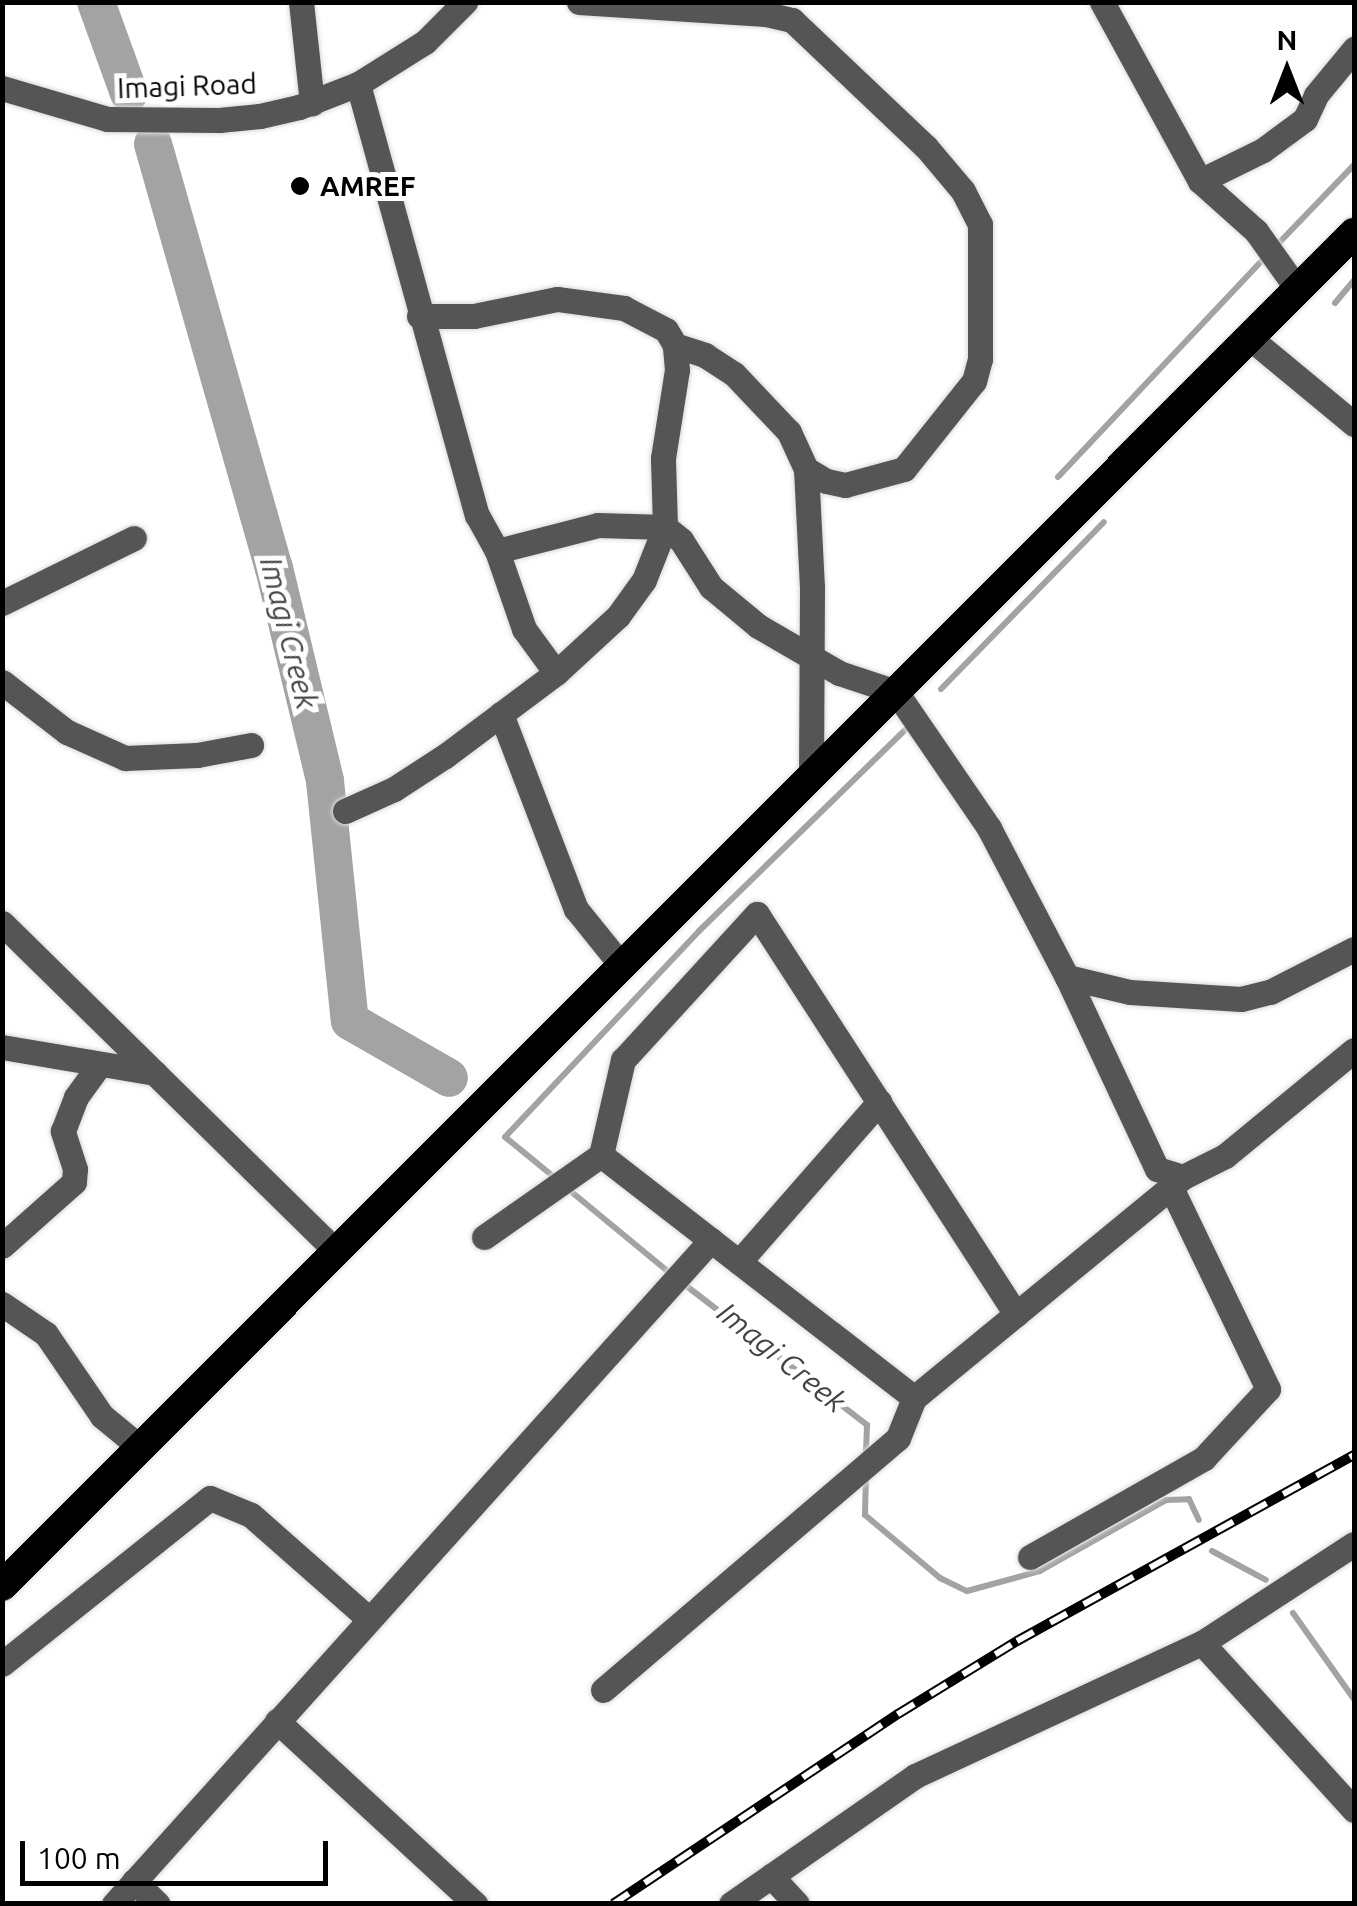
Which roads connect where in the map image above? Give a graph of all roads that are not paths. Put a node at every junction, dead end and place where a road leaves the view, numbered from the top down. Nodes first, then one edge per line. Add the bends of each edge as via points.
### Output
1 (301, 2) edge
2 (465, 2) edge
3 (578, 2) edge
4 (1102, 2) edge
5 (1354, 49) edge
6 (358, 84) junction
7 (2, 88) edge
8 (312, 103) junction
9 (1200, 181) junction
10 (1354, 233) edge
11 (1298, 290) junction
12 (419, 316) junction
13 (1250, 338) junction
14 (675, 345) junction
15 (1354, 424) edge
16 (806, 468) junction
17 (666, 527) junction
18 (134, 538) dead end
19 (497, 550) junction
20 (2, 603) edge
21 (812, 656) junction
22 (556, 672) junction
23 (2, 682) edge
24 (896, 692) junction
25 (501, 714) junction
26 (252, 745) dead end
27 (811, 777) junction
28 (345, 811) dead end
29 (3, 925) edge
30 (1354, 949) edge
31 (622, 966) junction
32 (1067, 976) junction
33 (2, 1047) edge
34 (1354, 1050) edge
35 (100, 1065) junction
36 (156, 1074) junction
37 (880, 1102) junction
38 (601, 1155) junction
39 (1177, 1182) junction
40 (484, 1237) dead end
41 (711, 1240) junction
42 (2, 1246) edge
43 (336, 1252) junction
44 (740, 1262) junction
45 (2, 1304) edge
46 (1016, 1314) junction
47 (914, 1398) junction
48 (141, 1448) junction
49 (1354, 1544) edge
50 (1030, 1557) dead end
51 (2, 1586) edge
52 (368, 1618) junction
53 (1202, 1644) junction
54 (2, 1664) edge
55 (603, 1690) dead end
56 (277, 1721) junction
57 (1354, 1810) edge
58 (770, 1876) junction
59 (134, 1881) junction
60 (114, 1904) edge
61 (158, 1904) edge
62 (475, 1904) edge
63 (730, 1904) edge
64 (798, 1904) edge

1 - 8 street
2 - 6 street, Imagi Road via 425,42
3 - 16 street via 792,20 926,147 978,215 980,359 974,381 904,469 845,485
4 - 9 street
5 - 9 street via 1316,94 1306,119 1263,150
6 - 8 street, Imagi Road
6 - 12 street
7 - 8 street, Imagi Road via 106,119 219,120
9 - 11 street via 1256,232
10 - 11 highway
11 - 13 highway
12 - 14 street via 474,316 556,299 644,314
12 - 19 street via 476,515
13 - 15 street
13 - 24 highway
14 - 16 street via 706,355 766,403
14 - 17 street via 662,493
16 - 21 street
17 - 19 street via 598,524
17 - 21 street via 731,606
17 - 22 street via 644,580 618,616
18 - 20 street
19 - 22 street via 524,628
21 - 24 street
21 - 27 street
22 - 25 street
23 - 26 street via 67,732 124,758
24 - 27 highway
24 - 32 street via 989,828
25 - 28 street via 394,788
25 - 31 street via 576,909
27 - 31 highway
29 - 36 street
30 - 32 street via 1270,992 1241,998 1130,992
31 - 43 highway
32 - 39 street via 1157,1169
33 - 35 street
34 - 39 street via 1225,1156
35 - 36 street
35 - 42 street via 76,1097 62,1132 74,1182
36 - 43 street
37 - 38 street via 757,914 623,1060
37 - 44 street
37 - 46 street
38 - 40 street
38 - 41 street
39 - 46 street
39 - 50 street via 1268,1389 1204,1458
41 - 44 street
41 - 52 street
43 - 48 highway
44 - 47 street
45 - 48 street via 46,1334 102,1416
46 - 47 street
47 - 55 street via 898,1438
48 - 51 highway
49 - 53 street
52 - 54 street via 251,1516 210,1498
52 - 56 street
53 - 57 street
53 - 58 street via 915,1776
56 - 59 street
56 - 62 street
58 - 63 street
58 - 64 street
59 - 60 street
59 - 61 street

